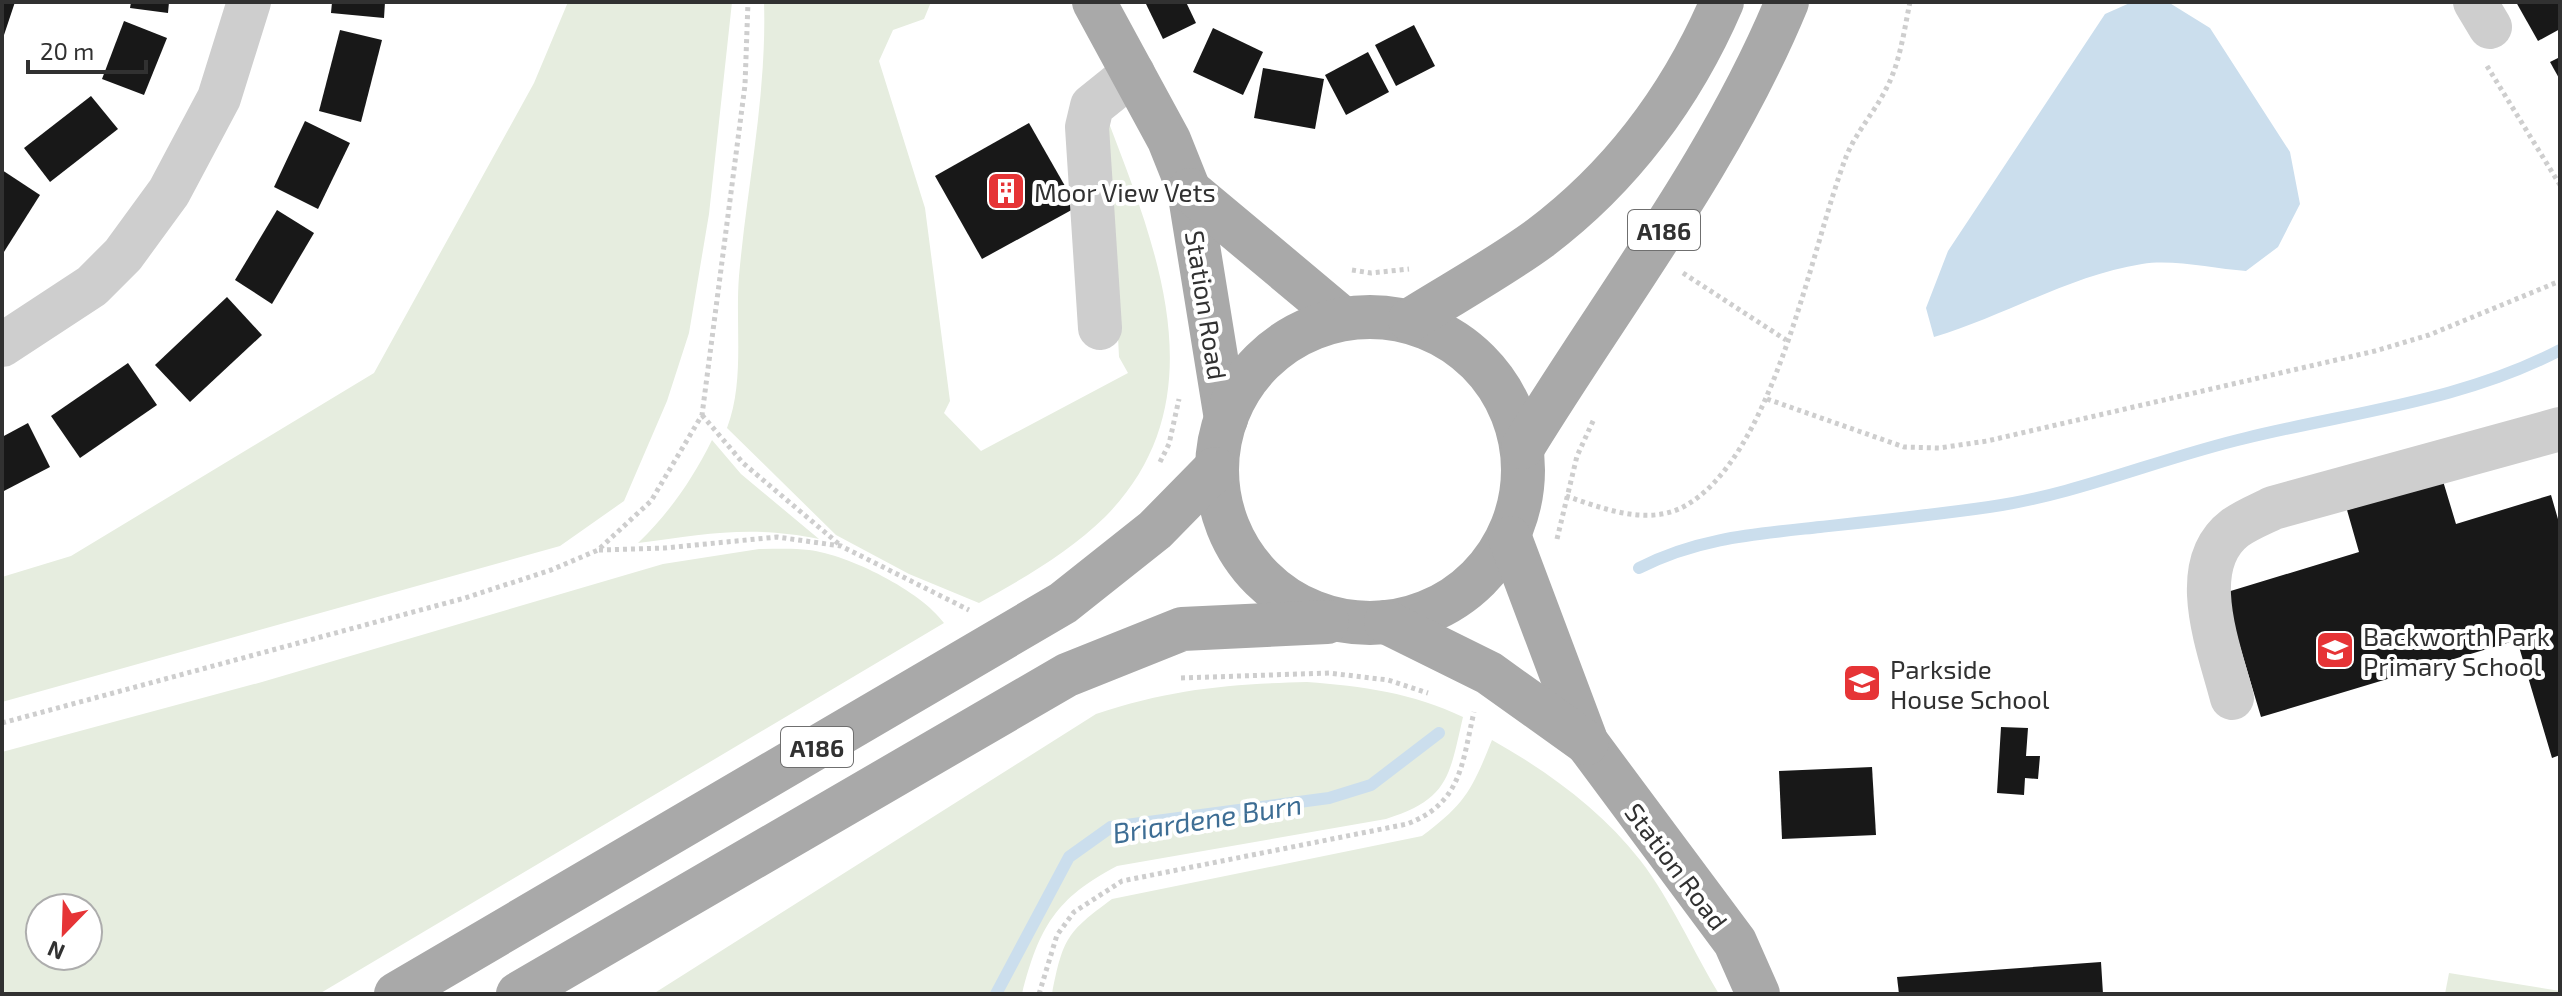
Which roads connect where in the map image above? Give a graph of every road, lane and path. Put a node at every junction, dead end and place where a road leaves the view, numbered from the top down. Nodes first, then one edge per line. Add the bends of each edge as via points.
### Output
1 (249, 2) edge
2 (748, 2) edge
3 (1094, 2) edge
4 (1722, 2) edge
5 (1787, 2) edge
6 (1910, 2) edge
7 (2482, 28) edge
8 (1133, 73) junction
9 (2560, 185) edge
10 (1189, 190) junction
11 (1416, 266) dead end
12 (1340, 269) dead end
13 (2560, 281) edge
14 (1342, 318) junction
15 (1410, 320) junction
16 (1100, 328) dead end
17 (2, 345) edge
18 (1181, 388) dead end
19 (1767, 399) junction
20 (702, 415) junction
21 (1226, 419) junction
22 (2560, 429) edge
23 (1523, 447) junction
24 (1156, 468) dead end
25 (1215, 469) junction
26 (1566, 496) dead end
27 (1510, 538) junction
28 (841, 546) junction
29 (598, 550) junction
30 (979, 614) dead end
31 (1337, 622) junction
32 (1386, 622) junction
33 (1170, 680) dead end
34 (1439, 697) dead end
35 (2232, 698) dead end
36 (1463, 706) dead end
37 (2, 723) edge
38 (1587, 743) junction
39 (396, 994) edge
40 (518, 994) edge
41 (1039, 994) edge
42 (1758, 994) edge

1 - 17 street via 219,98 169,192 92,286
2 - 20 path via 745,85
3 - 8 main road, Station Road
4 - 15 main road, A186 via 1668,105 1621,165 1537,240
5 - 23 main road, A186 via 1732,115
6 - 19 path via 1897,61 1848,153
7 - 9 path
8 - 10 main road, Station Road
8 - 16 street via 1092,106 1087,127
10 - 14 main road, Station Road
10 - 21 main road, Station Road
11 - 12 path via 1371,273
13 - 19 path via 2429,335 2375,351 1975,443 1904,447
14 - 15 main road, A186
14 - 21 main road, A186 via 1295,336 1260,360
15 - 23 main road, A186 via 1463,346 1497,381
18 - 24 path via 1169,444
19 - 26 path via 1728,467 1682,508 1638,515
20 - 28 path via 743,463
20 - 29 path via 651,501
21 - 25 main road, A186
22 - 35 street via 2273,508 2233,529 2213,559 2206,597
23 - 27 main road, A186 via 1520,506
25 - 31 main road, A186 via 1229,528 1244,559 1267,586 1294,605
25 - 39 main road, A186 via 1155,530 1063,603
27 - 32 main road, A186 via 1483,576 1445,604
27 - 38 main road
28 - 29 path via 777,537
28 - 30 path
29 - 37 path via 465,598
31 - 32 main road, A186
31 - 40 main road, A186 via 1182,629 1067,675
32 - 38 main road via 1489,673
33 - 34 path via 1329,673 1388,680
36 - 41 path via 1475,710 1461,769 1447,801 1429,816 1122,881 1074,912 1057,935
38 - 42 main road, Station Road via 1735,942

